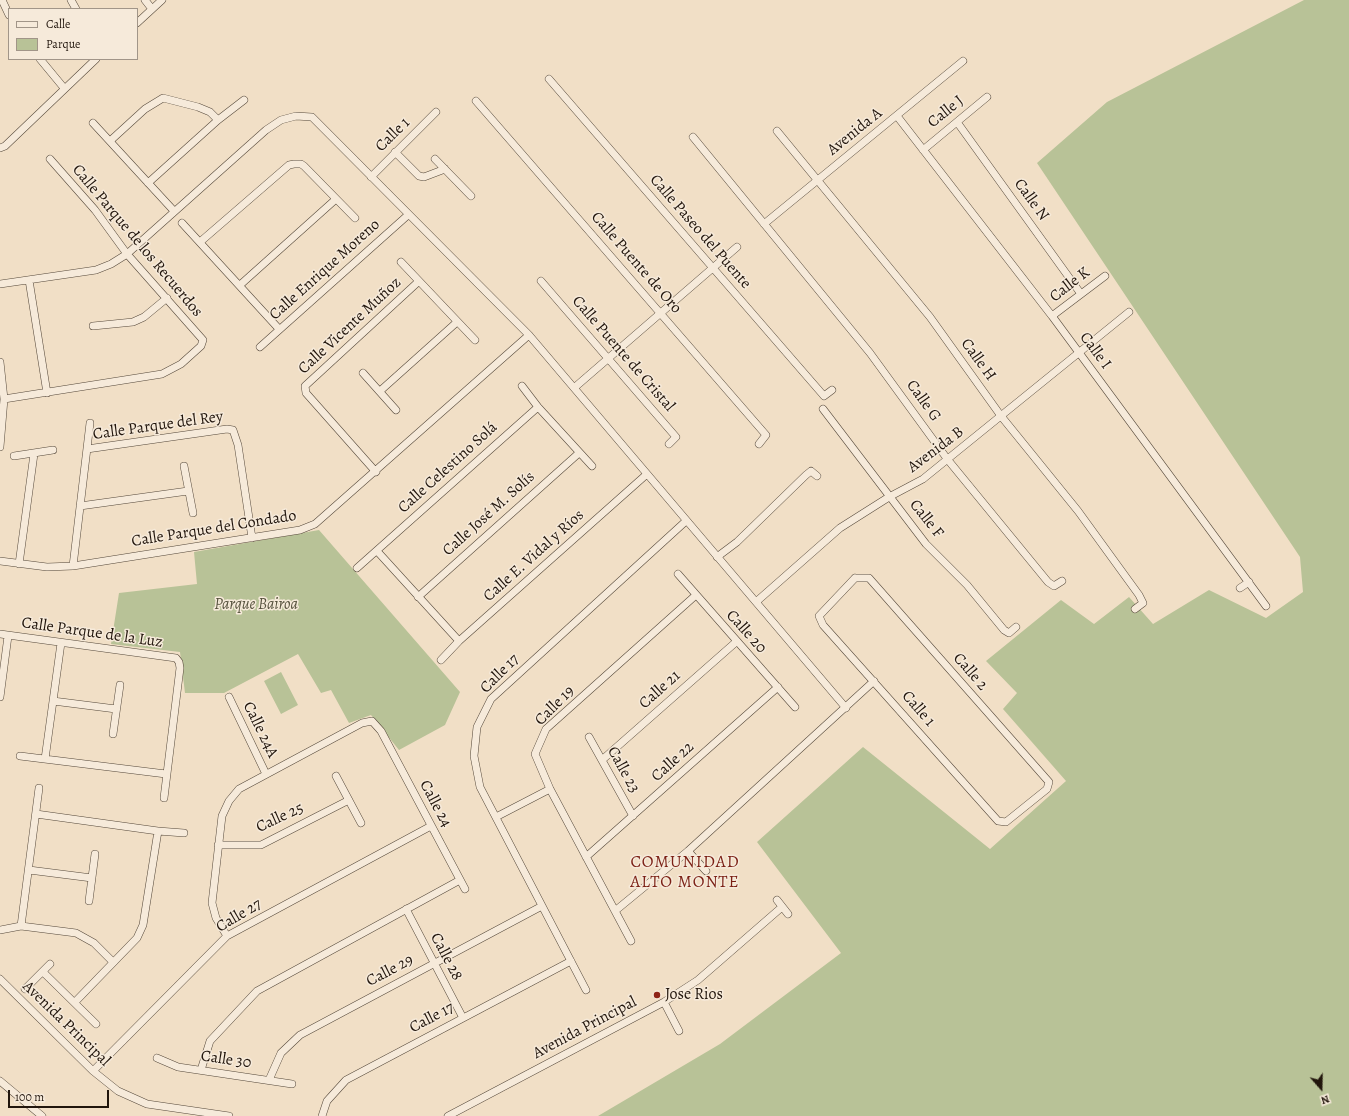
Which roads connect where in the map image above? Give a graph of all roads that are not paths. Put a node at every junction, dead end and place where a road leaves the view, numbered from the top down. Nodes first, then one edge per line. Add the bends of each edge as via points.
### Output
1 (2, 0) edge
2 (146, 0) edge
3 (162, 0) edge
4 (152, 9) junction
5 (8, 12) edge
6 (138, 22) edge
7 (41, 60) edge
8 (95, 60) edge
9 (963, 61) dead end
10 (549, 79) dead end
11 (64, 88) junction
12 (987, 97) dead end
13 (244, 100) dead end
14 (476, 101) dead end
15 (436, 112) dead end
16 (897, 116) junction
17 (218, 120) junction
18 (957, 122) junction
19 (93, 123) dead end
20 (777, 130) dead end
21 (693, 137) dead end
22 (110, 140) junction
23 (0, 148) edge
24 (923, 150) junction
25 (396, 152) junction
26 (50, 159) dead end
27 (435, 159) dead end
28 (445, 169) junction
29 (371, 177) junction
30 (818, 180) junction
31 (148, 183) junction
32 (471, 196) dead end
33 (336, 199) junction
34 (174, 211) junction
35 (408, 214) junction
36 (355, 218) dead end
37 (182, 223) dead end
38 (764, 224) junction
39 (200, 242) junction
40 (737, 247) dead end
41 (127, 254) junction
42 (401, 262) dead end
43 (712, 267) junction
44 (1104, 276) dead end
45 (29, 280) junction
46 (541, 281) dead end
47 (418, 282) junction
48 (0, 284) edge
49 (240, 285) junction
50 (1081, 294) junction
51 (168, 298) junction
52 (660, 312) junction
53 (1129, 312) dead end
54 (1052, 316) junction
55 (457, 322) junction
56 (93, 326) dead end
57 (279, 329) junction
58 (529, 335) junction
59 (475, 340) dead end
60 (260, 347) dead end
61 (1080, 353) junction
62 (608, 358) junction
63 (0, 362) edge
64 (363, 373) dead end
65 (522, 386) dead end
66 (574, 388) junction
67 (832, 390) dead end
68 (380, 391) junction
69 (47, 393) junction
70 (4, 399) junction
71 (538, 407) junction
72 (823, 409) dead end
73 (396, 410) dead end
74 (1001, 416) junction
75 (90, 423) dead end
76 (669, 444) dead end
77 (759, 444) dead end
78 (0, 447) edge
79 (87, 449) junction
80 (52, 450) dead end
81 (579, 453) junction
82 (34, 454) junction
83 (14, 456) dead end
84 (948, 460) junction
85 (184, 466) dead end
86 (592, 466) dead end
87 (376, 472) junction
88 (647, 474) junction
89 (817, 476) dead end
90 (188, 491) junction
91 (889, 496) junction
92 (80, 506) junction
93 (192, 513) dead end
94 (686, 521) junction
95 (252, 538) junction
96 (377, 551) junction
97 (717, 557) junction
98 (0, 561) edge
99 (19, 564) junction
100 (73, 566) junction
101 (357, 568) dead end
102 (678, 574) dead end
103 (1062, 581) dead end
104 (1249, 582) junction
105 (1240, 588) dead end
106 (418, 596) junction
107 (696, 596) junction
108 (756, 602) junction
109 (1266, 606) dead end
110 (1135, 610) dead end
111 (819, 616) joint
112 (1016, 628) dead end
113 (0, 634) edge
114 (8, 636) junction
115 (459, 641) junction
116 (736, 642) junction
117 (61, 643) junction
118 (441, 660) dead end
119 (874, 681) junction
120 (120, 685) dead end
121 (778, 687) junction
122 (0, 697) edge
123 (229, 697) dead end
124 (53, 701) junction
125 (795, 707) dead end
126 (846, 708) junction
127 (116, 709) junction
128 (112, 734) dead end
129 (589, 737) dead end
130 (20, 756) dead end
131 (45, 759) junction
132 (602, 760) junction
133 (166, 774) junction
134 (266, 774) junction
135 (336, 776) dead end
136 (39, 788) dead end
137 (550, 789) junction
138 (164, 798) dead end
139 (349, 800) junction
140 (36, 814) junction
141 (633, 816) junction
142 (496, 817) junction
143 (998, 821) joint
144 (361, 822) dead end
145 (431, 826) junction
146 (158, 831) junction
147 (184, 833) dead end
148 (218, 845) junction
149 (688, 851) junction
150 (96, 854) dead end
151 (586, 857) junction
152 (29, 870) junction
153 (706, 871) dead end
154 (92, 878) junction
155 (460, 880) junction
156 (465, 889) dead end
157 (777, 900) dead end
158 (89, 901) dead end
159 (542, 906) junction
160 (782, 907) junction
161 (406, 909) junction
162 (615, 911) junction
163 (788, 914) dead end
164 (21, 926) junction
165 (0, 930) edge
166 (227, 936) junction
167 (631, 941) dead end
168 (571, 961) junction
169 (113, 962) junction
170 (434, 963) junction
171 (50, 964) dead end
172 (43, 972) junction
173 (0, 979) edge
174 (25, 990) dead end
175 (586, 990) dead end
176 (75, 1002) junction
177 (664, 1002) junction
178 (463, 1018) junction
179 (96, 1024) dead end
180 (679, 1032) dead end
181 (157, 1058) dead end
182 (202, 1070) junction
183 (94, 1071) junction
184 (269, 1080) junction
185 (0, 1081) edge
186 (292, 1084) dead end
187 (42, 1116) edge
188 (229, 1116) edge
189 (322, 1116) edge
190 (448, 1116) edge

1 - 5 street
2 - 4 street
3 - 4 street
4 - 6 street
7 - 11 street
8 - 11 street
9 - 16 street, Avenida A
10 - 43 street, Calle Paseo del Puente
11 - 23 street
12 - 18 street, Calle J
13 - 17 street
14 - 52 street, Calle Puente de Oro
15 - 25 street, Calle 1
16 - 24 street, Calle I
16 - 30 street, Avenida A
17 - 22 street via 198,106 163,98 145,109
17 - 31 street
18 - 24 street, Calle J
18 - 50 street, Calle N
19 - 22 street
20 - 30 street, Calle H
21 - 38 street, Calle G
22 - 31 street
24 - 54 street, Calle I
25 - 28 street via 419,176 424,177
25 - 29 street, Calle 1
26 - 41 street, Calle Parque de los Recuerdos via 95,210
27 - 28 street
28 - 32 street
29 - 34 street via 312,118 296,116 281,120 266,130
29 - 35 street
30 - 38 street, Avenida A
30 - 74 street, Calle H via 930,318
31 - 34 street
33 - 36 street
33 - 39 street via 301,164 289,165
33 - 49 street
34 - 41 street
35 - 57 street, Calle Enrique Moreno
35 - 58 street
37 - 39 street
38 - 84 street, Calle G via 870,353
39 - 49 street
40 - 43 street
41 - 45 street via 96,270
41 - 51 street, Calle Parque de los Recuerdos
42 - 47 street
43 - 52 street
43 - 67 street, Calle Paseo del Puente via 824,396
44 - 50 street, Calle K
45 - 48 street
45 - 69 street
46 - 62 street, Calle Puente de Cristal
47 - 55 street
47 - 87 street, Calle Vicente Muñoz via 305,386 306,393
49 - 57 street
50 - 54 street, Calle K
51 - 56 street via 144,317 133,322
51 - 69 street, Calle Parque de los Recuerdos via 203,340 201,346 181,364 162,374
52 - 62 street
52 - 77 street, Calle Puente de Oro via 766,435
53 - 61 street, Avenida B
54 - 61 street, Calle I
55 - 59 street
55 - 68 street
57 - 60 street, Calle Enrique Moreno
58 - 66 street
58 - 87 street, Calle Parque del Condado
61 - 74 street, Avenida B
61 - 104 street, Calle I
62 - 66 street
62 - 76 street, Calle Puente de Cristal via 676,437
63 - 70 street
64 - 68 street
65 - 71 street
66 - 88 street
68 - 73 street
69 - 70 street
70 - 78 street
71 - 81 street
71 - 96 street, Calle Celestino Solá
72 - 91 street, Calle F
74 - 84 street, Avenida B
74 - 110 street, Calle H via 1078,511 1139,595 1143,603
75 - 79 street
79 - 92 street
79 - 95 street, Calle Parque del Rey via 233,430 238,445
80 - 82 street
81 - 86 street
81 - 106 street, Calle José M. Solís
82 - 83 street
82 - 99 street
84 - 91 street, Avenida B via 923,479
84 - 103 street, Calle G via 1048,582 1054,586
85 - 90 street
87 - 95 street, Calle Parque del Condado via 315,524 300,530
88 - 94 street
88 - 115 street, Calle E. Vidal y Ríos
89 - 97 street via 811,471 737,542
90 - 92 street
90 - 93 street
91 - 108 street, Avenida B via 840,528
91 - 112 street, Calle F via 926,544 967,585 1004,630 1009,633
92 - 100 street
94 - 97 street
94 - 142 street, Calle 17 via 491,698 477,727 474,756 480,787
95 - 100 street, Calle Parque del Condado
96 - 101 street, Calle Celestino Solá
96 - 106 street
97 - 108 street
98 - 99 street, Calle Parque del Condado
99 - 100 street, Calle Parque del Condado
102 - 107 street, Calle 20
104 - 105 street
104 - 109 street, Calle I
106 - 115 street
107 - 116 street, Calle 20
107 - 137 street, Calle 19 via 546,729 535,754
108 - 126 street
111 - 119 street, Calle 1 via 823,625
111 - 143 street, Calle 2 via 855,578 869,578 1049,782 1047,789 1006,822
113 - 114 street, Calle Parque de la Luz
114 - 117 street, Calle Parque de la Luz
114 - 122 street
115 - 118 street, Calle E. Vidal y Ríos
116 - 121 street, Calle 20
116 - 132 street, Calle 21
117 - 124 street
117 - 133 street, Calle Parque de la Luz via 176,658 179,662
119 - 126 street
119 - 143 street, Calle 1
120 - 127 street
121 - 125 street, Calle 20
121 - 141 street, Calle 22
123 - 134 street, Calle 24A
124 - 127 street
124 - 131 street
126 - 149 street
127 - 128 street
129 - 132 street, Calle 23
130 - 131 street
131 - 133 street
132 - 141 street, Calle 23
133 - 138 street
134 - 145 street, Calle 24 via 362,723 372,721 381,731
134 - 148 street, Calle 24 via 239,789 229,801 222,816
135 - 139 street
136 - 140 street
137 - 142 street
137 - 151 street, Calle 19
139 - 144 street
139 - 148 street, Calle 25 via 261,845
140 - 146 street
140 - 152 street
141 - 151 street, Calle 22
142 - 159 street, Calle 17
145 - 155 street, Calle 24
145 - 166 street, Calle 27
146 - 147 street
146 - 169 street via 143,925 137,938
148 - 166 street, Calle 24 via 212,903 216,918
149 - 153 street
149 - 162 street
150 - 154 street
151 - 162 street, Calle 19
152 - 154 street
152 - 164 street
154 - 158 street
155 - 156 street, Calle 24
155 - 161 street
157 - 160 street
159 - 168 street, Calle 17
159 - 170 street, Calle 29
160 - 163 street
160 - 177 street, Avenida Principal via 698,980
161 - 170 street, Calle 28
161 - 182 street via 257,991 210,1041
162 - 167 street, Calle 19
164 - 165 street
164 - 169 street via 76,933 94,943
166 - 183 street, Calle 27
168 - 175 street, Calle 17
168 - 178 street, Calle 17
169 - 176 street
170 - 178 street, Calle 28
170 - 184 street, Calle 29 via 300,1035 281,1053
171 - 172 street
172 - 174 street
172 - 176 street
173 - 183 street, Avenida Principal
176 - 179 street
177 - 180 street
177 - 190 street, Avenida Principal
178 - 189 street, Calle 17 via 346,1080 327,1101
181 - 182 street, Calle 30 via 178,1067
182 - 184 street, Calle 30
183 - 188 street, Avenida Principal via 118,1091 147,1104
184 - 186 street, Calle 30
185 - 187 street

